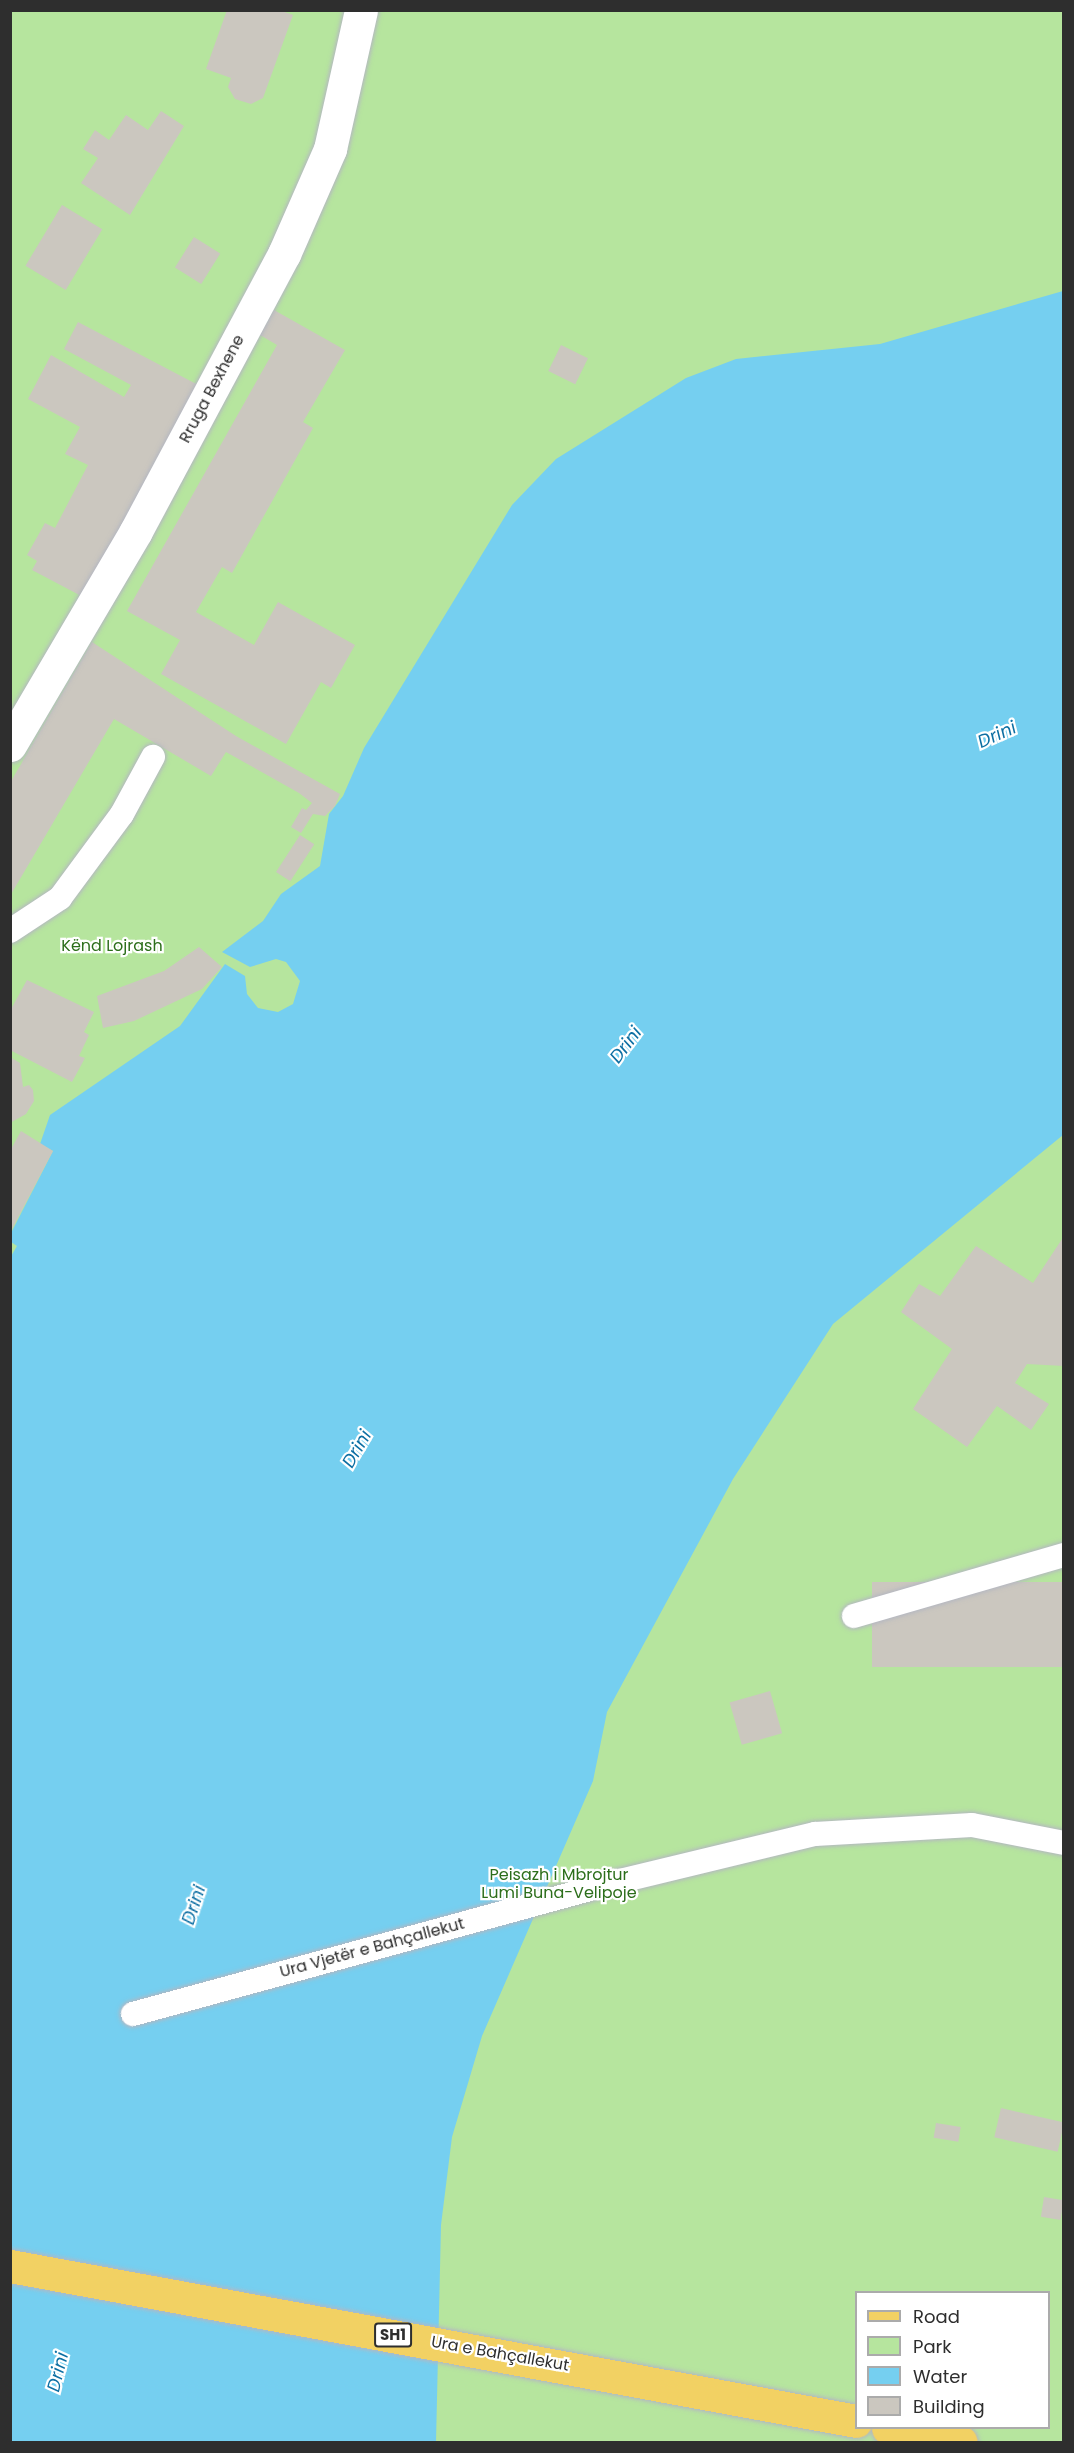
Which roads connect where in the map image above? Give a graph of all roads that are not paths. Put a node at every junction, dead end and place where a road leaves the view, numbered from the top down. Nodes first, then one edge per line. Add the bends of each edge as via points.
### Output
1 (362, 10) edge
2 (10, 745) edge
3 (153, 757) dead end
4 (10, 932) edge
5 (1064, 1555) edge
6 (854, 1616) dead end
7 (1064, 1843) edge
8 (133, 2014) dead end
9 (10, 2266) edge
10 (855, 2421) edge
11 (898, 2429) edge
12 (961, 2442) edge

1 - 2 street, Rruga Bexhene via 330,149 284,254 136,531
3 - 4 lane via 122,814 60,898
5 - 6 lane
7 - 8 lane, Ura Vjetër e Bahçallekut via 972,1825 815,1834 612,1883
9 - 10 main road, Ura e Bahçallekut / SH1
11 - 12 main road

